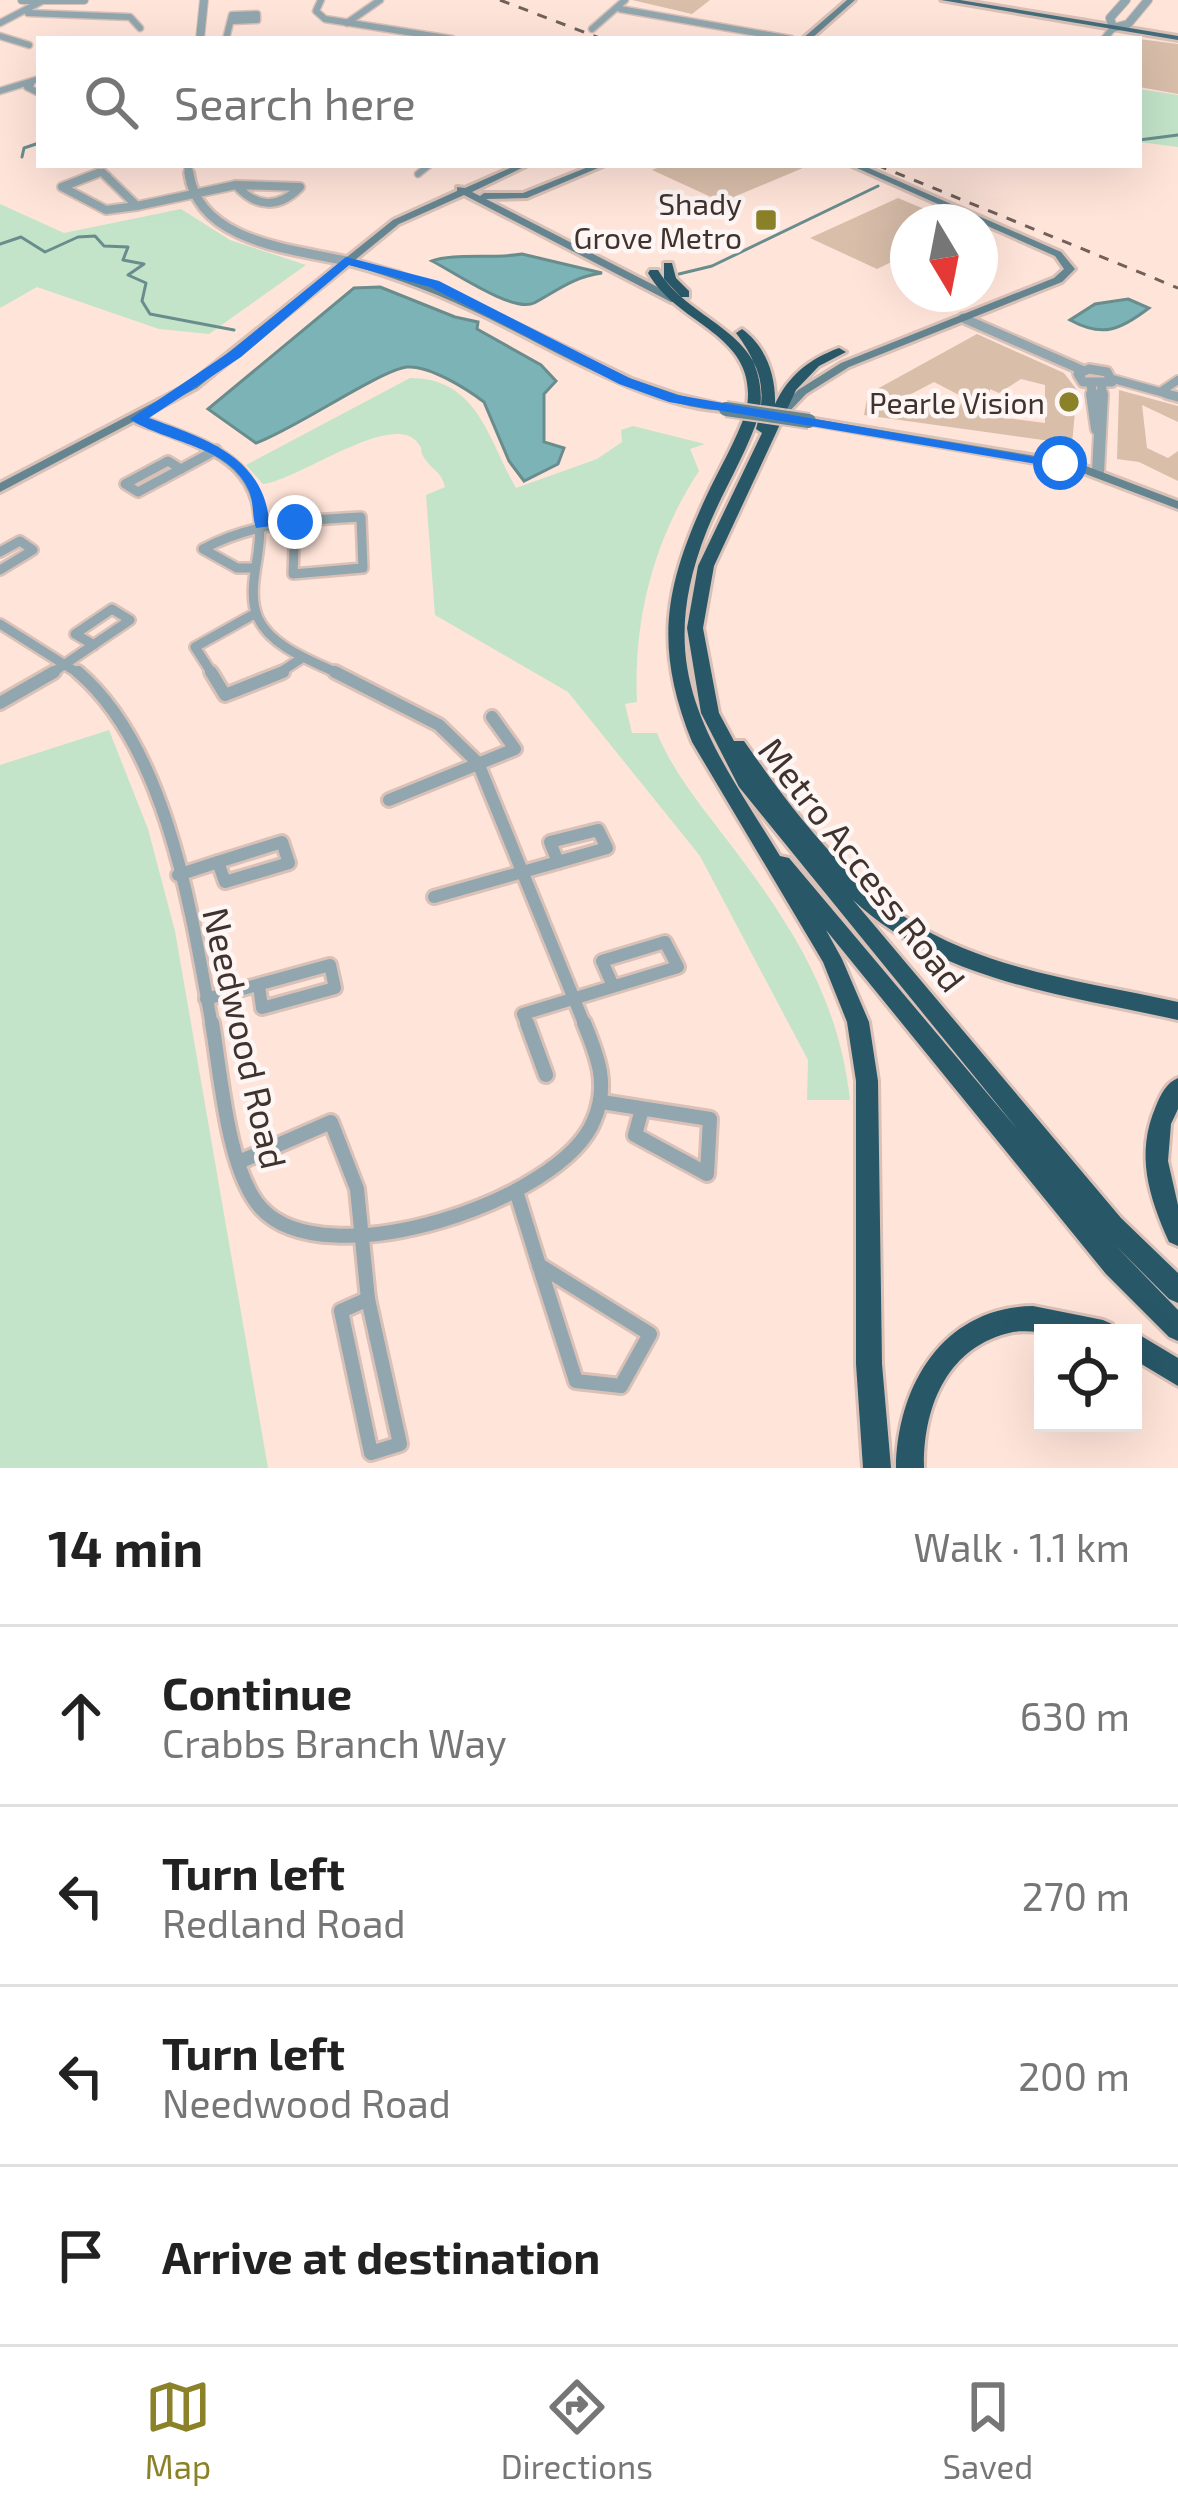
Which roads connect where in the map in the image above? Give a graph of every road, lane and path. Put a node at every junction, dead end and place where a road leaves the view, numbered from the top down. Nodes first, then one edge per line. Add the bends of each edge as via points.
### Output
1 (22, 0) edge
2 (44, 0) edge
3 (84, 0) edge
4 (203, 0) edge
5 (322, 0) edge
6 (380, 0) edge
7 (625, 0) edge
8 (851, 0) edge
9 (945, 0) edge
10 (978, 0) edge
11 (1126, 0) edge
12 (1148, 0) edge
13 (620, 8) junction
14 (28, 13) junction
15 (232, 21) dead end
16 (0, 23) edge
17 (347, 23) junction
18 (1111, 24) junction
19 (1128, 24) junction
20 (140, 28) dead end
21 (592, 29) dead end
22 (1178, 35) edge
23 (0, 36) edge
24 (200, 36) edge
25 (227, 36) edge
26 (430, 36) edge
27 (774, 36) edge
28 (809, 36) edge
29 (1105, 36) edge
30 (28, 45) dead end
31 (36, 85) edge
32 (0, 91) edge
33 (188, 168) edge
34 (425, 168) edge
35 (516, 168) edge
36 (594, 168) edge
37 (861, 168) edge
38 (418, 174) dead end
39 (236, 185) junction
40 (463, 188) junction
41 (191, 194) junction
42 (524, 196) junction
43 (944, 204) edge
44 (136, 206) junction
45 (517, 218) junction
46 (998, 227) edge
47 (346, 260) junction
48 (675, 300) junction
49 (998, 304) edge
50 (977, 312) joint
51 (963, 318) junction
52 (986, 326) junction
53 (839, 352) dead end
54 (1082, 370) junction
55 (1178, 380) edge
56 (1102, 384) junction
57 (1162, 390) junction
58 (1178, 397) edge
59 (782, 412) junction
60 (137, 419) junction
61 (216, 450) junction
62 (1098, 467) junction
63 (181, 469) junction
64 (0, 488) edge
65 (1178, 493) edge
66 (1178, 505) edge
67 (295, 522) junction
68 (262, 525) junction
69 (720, 532) junction
70 (0, 552) edge
71 (254, 568) junction
72 (0, 570) edge
73 (256, 613) junction
74 (0, 624) edge
75 (94, 645) junction
76 (302, 658) junction
77 (66, 664) junction
78 (701, 671) junction
79 (0, 703) edge
80 (492, 717) dead end
81 (478, 764) junction
82 (389, 800) dead end
83 (742, 812) junction
84 (218, 862) junction
85 (558, 862) dead end
86 (525, 871) junction
87 (178, 875) junction
88 (434, 897) dead end
89 (259, 985) junction
90 (613, 986) junction
91 (576, 997) junction
92 (206, 999) junction
93 (1178, 1011) edge
94 (546, 1075) dead end
95 (1178, 1088) edge
96 (602, 1102) junction
97 (642, 1109) junction
98 (239, 1162) junction
99 (516, 1191) junction
100 (1178, 1234) edge
101 (363, 1239) junction
102 (539, 1265) junction
103 (1178, 1290) edge
104 (368, 1299) junction
105 (1046, 1324) edge
106 (1178, 1328) edge
107 (1142, 1350) edge
108 (1178, 1373) edge
109 (878, 1468) edge
110 (910, 1468) edge

1 - 2 street
2 - 3 street
2 - 14 street
4 - 24 street
5 - 17 street via 320,16
6 - 17 street
7 - 13 street
8 - 28 main road
9 - 18 main road
10 - 18 main road
11 - 18 street
12 - 19 street
13 - 21 street
13 - 27 street
14 - 16 street
14 - 20 street via 130,17
15 - 25 street
17 - 26 street
18 - 19 main road
18 - 22 main road
18 - 29 street
19 - 22 main road
23 - 30 street
31 - 32 street
33 - 41 street
34 - 38 street
35 - 40 main road
36 - 42 main road
37 - 43 main road, Metro Access Road
39 - 39 street via 280,184 300,188 264,205
39 - 41 street
40 - 42 main road
40 - 45 main road, Metro Access Road
40 - 47 main road via 396,222
41 - 44 street
41 - 47 street via 226,226
42 - 45 main road via 511,207
44 - 44 street via 106,210 62,187 101,172
45 - 48 main road, Metro Access Road
46 - 49 main road, Metro Access Road via 1069,264 1066,277
47 - 60 main road via 236,354
47 - 62 main road, bridge via 435,284 644,389
48 - 69 highway via 661,269 750,342 769,384 770,410
48 - 83 highway, Metro Access Road via 731,338 755,392 684,562 673,628 683,704
50 - 51 main road, Metro Access Road
50 - 52 street
51 - 52 street
51 - 59 main road, Metro Access Road via 833,371
52 - 54 street
53 - 59 highway via 805,371
54 - 56 street via 1078,377
54 - 56 street via 1103,370
55 - 57 street
56 - 57 street
56 - 62 street
57 - 58 street
59 - 69 highway, Metro Access Road
60 - 61 street
60 - 64 main road
61 - 63 street
61 - 68 street via 258,491
62 - 65 main road
62 - 66 main road
63 - 63 street via 138,492 125,484 168,461
67 - 67 street via 361,517 363,568 293,574
67 - 68 street
68 - 71 street
68 - 71 street via 238,528 203,549
69 - 78 highway, Metro Access Road via 697,603
70 - 72 street via 20,541 33,550
71 - 73 street
73 - 76 street via 278,643
73 - 76 street via 195,647 225,695
74 - 77 street, Needwood Road
75 - 75 street via 75,634 112,609 130,620
75 - 77 street
76 - 81 street via 439,725
77 - 79 street
77 - 87 street, Needwood Road via 98,691 129,738
78 - 93 highway via 751,766 892,921 964,957
78 - 103 highway, Metro Access Road via 710,713 746,782 1112,1226
80 - 81 street via 515,749
81 - 82 street
81 - 86 street
83 - 106 highway, Metro Access Road via 1100,1248
83 - 109 highway via 832,959 858,1022 867,1082
84 - 84 street via 282,842 289,863 225,882
84 - 87 street
85 - 86 street
86 - 88 street
86 - 91 street
87 - 92 street, Needwood Road
89 - 89 street via 330,965 335,988 262,1008
89 - 92 street
90 - 90 street via 678,967 665,942 602,961
90 - 91 street
91 - 94 street via 523,1014
91 - 96 street via 601,1065
92 - 98 street, Needwood Road
95 - 100 highway via 1161,1121 1154,1168
96 - 97 street
96 - 99 street, Needwood Road via 569,1159
97 - 97 street via 710,1118 707,1174 635,1136
98 - 101 street, Needwood Road via 259,1208 275,1221 333,1240
98 - 101 street via 331,1122 357,1189
99 - 101 street, Needwood Road
99 - 102 street
101 - 104 street
102 - 102 street via 576,1381 621,1386 650,1334
104 - 104 street via 400,1444 371,1453 340,1311
105 - 110 highway via 1014,1319 966,1338 932,1373 915,1403
107 - 108 highway

